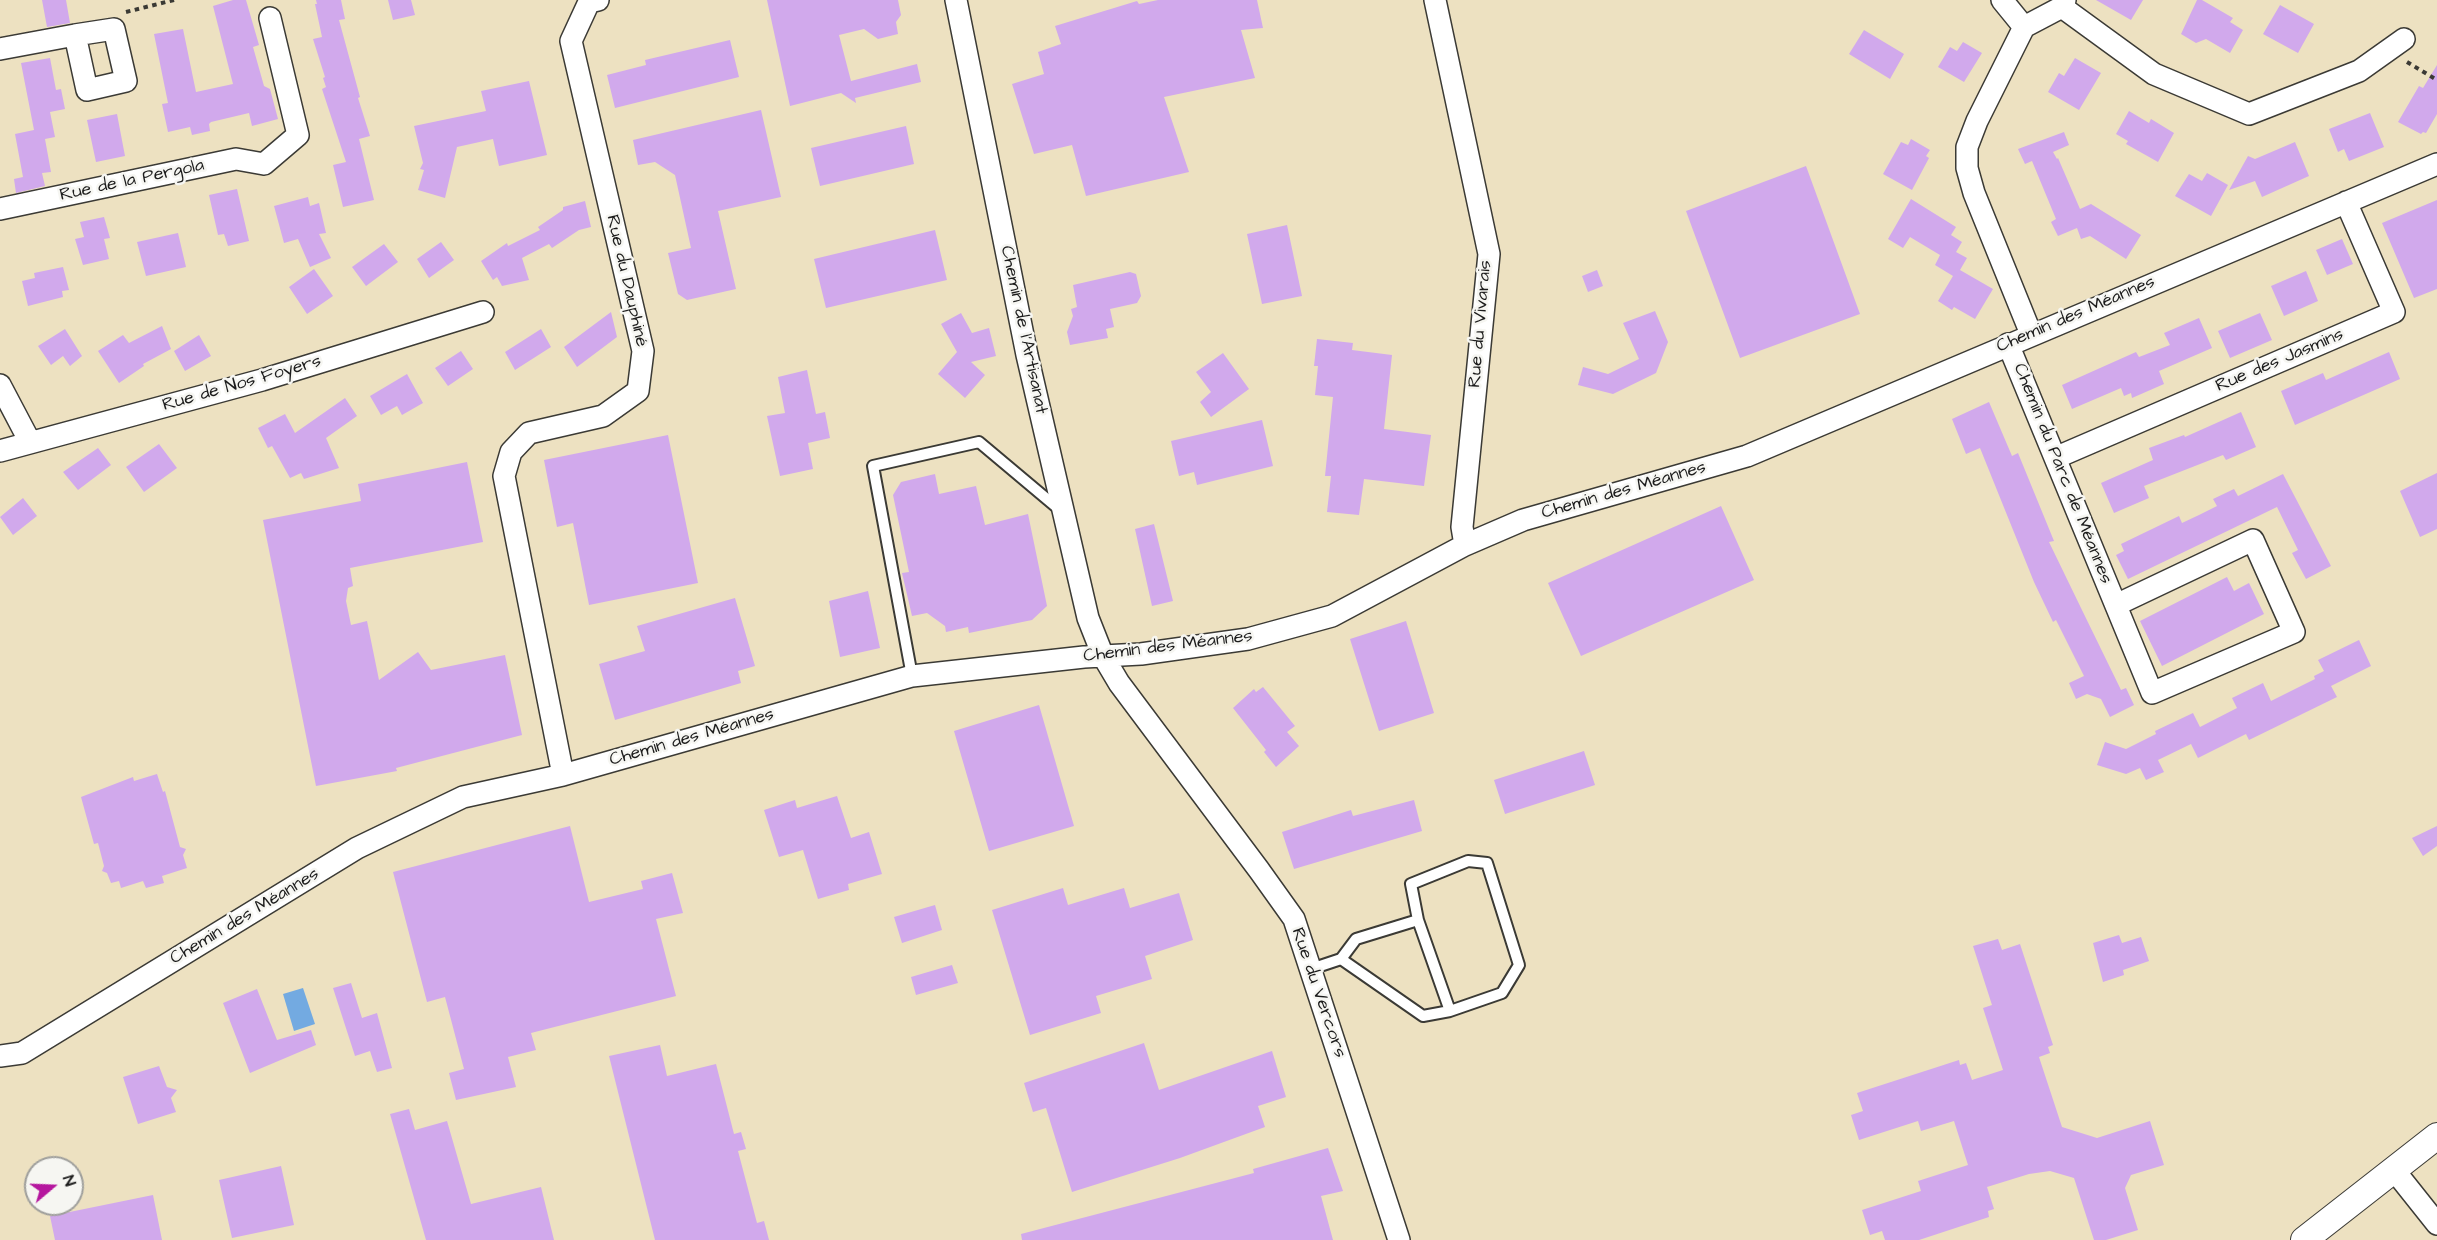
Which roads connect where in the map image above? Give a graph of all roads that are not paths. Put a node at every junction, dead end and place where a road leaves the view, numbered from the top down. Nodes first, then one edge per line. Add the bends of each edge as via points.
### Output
1 (598, 0) edge
2 (956, 0) edge
3 (1435, 0) edge
4 (2002, 0) edge
5 (2064, 4) edge
6 (270, 18) dead end
7 (2024, 27) junction
8 (75, 35) junction
9 (2396, 45) road end
10 (0, 49) edge
11 (2437, 164) edge
12 (2346, 202) junction
13 (0, 209) edge
14 (483, 312) dead end
15 (2031, 334) junction
16 (2008, 344) junction
17 (0, 385) edge
18 (30, 442) junction
19 (0, 451) edge
20 (2055, 458) junction
21 (1063, 512) junction
22 (1465, 545) junction
23 (2116, 605) junction
24 (1103, 656) junction
25 (912, 676) junction
26 (562, 775) junction
27 (1418, 920) junction
28 (1341, 959) junction
29 (1311, 969) junction
30 (1449, 1011) junction
31 (0, 1056) edge
32 (2437, 1136) edge
33 (2394, 1170) junction
34 (2437, 1224) edge
35 (1399, 1240) edge
36 (2304, 1240) edge

1 - 26 street, Rue du Dauphiné via 589,3 570,41 643,351 638,391 603,416 529,433 511,452 504,476
2 - 21 street, Chemin de l'Artisanat via 1027,355
3 - 22 street, Rue du Vivarais via 1489,254 1462,527
4 - 7 street
5 - 7 street
5 - 9 street via 2154,74 2249,114 2359,71
6 - 13 street, Rue de la Pergola via 298,135 264,164 236,159
7 - 15 street via 1977,121 1967,147 1967,168
8 - 8 street via 114,29 126,81 87,90
8 - 10 street
11 - 12 street, Chemin des Méannes
12 - 15 street, Chemin des Méannes
12 - 20 street, Rue des Jasmins via 2394,312
14 - 18 street, Rue de Nos Foyers via 262,380
15 - 16 street, Chemin des Méannes
16 - 20 street, Chemin du Parc de Méannes
16 - 22 street, Chemin des Méannes via 1747,456 1523,520
17 - 18 street
18 - 19 street, Rue de Nos Foyers
20 - 23 street, Chemin du Parc de Méannes
21 - 24 street, Chemin de l'Artisanat via 1088,618
21 - 25 lane via 979,442 873,466
22 - 24 street, Chemin des Méannes via 1332,616 1248,639
23 - 23 street, Chemin du Parc de Méannes via 2152,693 2294,632 2253,540
24 - 25 street, Chemin des Méannes
24 - 29 street, Rue du Vercors via 1119,683 1279,896 1294,919
25 - 26 street, Chemin des Méannes
26 - 31 street, Chemin des Méannes via 463,797 357,848 22,1053
27 - 28 lane via 1356,939
27 - 30 lane
27 - 30 lane via 1411,884 1468,861 1488,863 1519,965 1502,993
28 - 29 lane
28 - 30 lane via 1423,1016
29 - 35 street, Rue du Vercors
32 - 33 street
33 - 34 street
33 - 36 street

